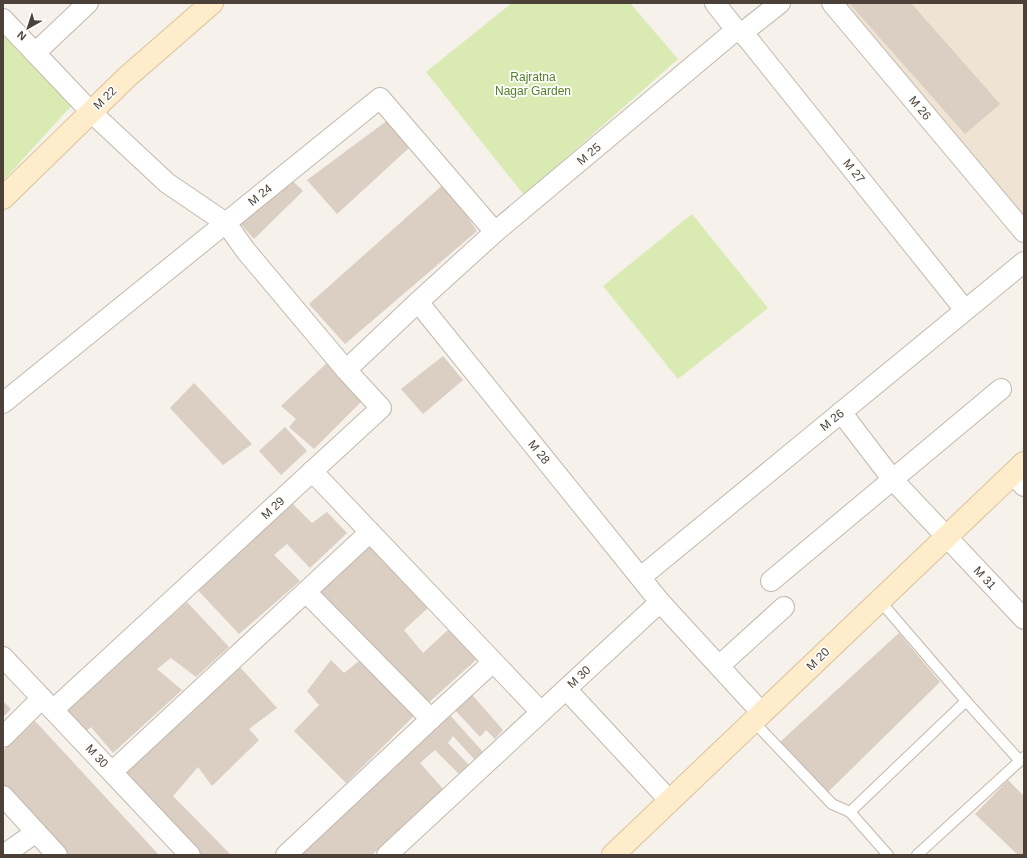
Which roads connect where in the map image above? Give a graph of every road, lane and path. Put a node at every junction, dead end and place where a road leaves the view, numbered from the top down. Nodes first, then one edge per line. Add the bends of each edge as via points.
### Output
1 (88, 3) edge
2 (212, 3) edge
3 (715, 3) edge
4 (780, 3) edge
5 (832, 3) edge
6 (3, 19) edge
7 (739, 31) junction
8 (35, 53) junction
9 (91, 112) junction
10 (3, 198) edge
11 (226, 223) junction
12 (496, 232) junction
13 (1024, 232) edge
14 (1024, 262) edge
15 (418, 302) junction
16 (965, 310) junction
17 (346, 370) junction
18 (1001, 389) dead end
19 (3, 403) edge
20 (841, 412) junction
21 (312, 471) junction
22 (1020, 474) edge
23 (893, 480) junction
24 (370, 532) junction
25 (947, 537) junction
26 (641, 577) junction
27 (771, 581) dead end
28 (306, 592) junction
29 (880, 601) junction
30 (660, 602) junction
31 (784, 607) dead end
32 (1024, 619) edge
33 (3, 657) edge
34 (493, 662) junction
35 (719, 666) junction
36 (566, 689) junction
37 (966, 701) junction
38 (48, 704) junction
39 (541, 712) junction
40 (758, 717) junction
41 (431, 719) junction
42 (3, 737) edge
43 (1022, 759) edge
44 (112, 772) junction
45 (3, 796) edge
46 (670, 801) junction
47 (850, 812) junction
48 (36, 832) junction
49 (4, 855) edge
50 (57, 855) edge
51 (190, 855) edge
52 (286, 855) edge
53 (387, 855) edge
54 (613, 855) edge
55 (888, 855) edge
56 (917, 855) edge

1 - 8 street
2 - 9 street, M 22
3 - 7 street
4 - 7 street
5 - 13 street, M 26
6 - 8 street
7 - 12 street, M 25
7 - 16 street, M 27
8 - 9 street
9 - 10 street, M 22
9 - 11 street via 167,184
11 - 12 street, M 24 via 380,98
11 - 17 street via 246,251
11 - 19 street, M 24
12 - 15 street, M 25
14 - 16 street, M 26
15 - 17 street
15 - 26 street, M 28
16 - 20 street, M 26
17 - 21 street, M 29 via 381,408
18 - 23 street
20 - 23 street, M 31
20 - 26 street, M 26
21 - 24 street
21 - 38 street, M 29
22 - 25 street, M 20
23 - 25 street, M 31
23 - 27 street
24 - 28 street
24 - 34 street
25 - 29 street, M 20
25 - 32 street, M 31
26 - 30 street, M 28
28 - 41 street
28 - 44 street
29 - 37 lane
29 - 40 street, M 20
30 - 35 street
30 - 36 street, M 30
31 - 35 street
33 - 38 street, M 30
34 - 39 street
34 - 41 street
35 - 40 street
36 - 39 street, M 30
36 - 46 street
37 - 43 lane
37 - 47 lane
38 - 42 street, M 29
38 - 44 street, M 30
39 - 53 street, M 30
40 - 46 street, M 20
40 - 47 lane via 832,804
41 - 52 street
43 - 56 lane
44 - 51 street, M 30
45 - 48 street
46 - 54 street, M 20
47 - 55 lane
48 - 49 street
48 - 50 street

